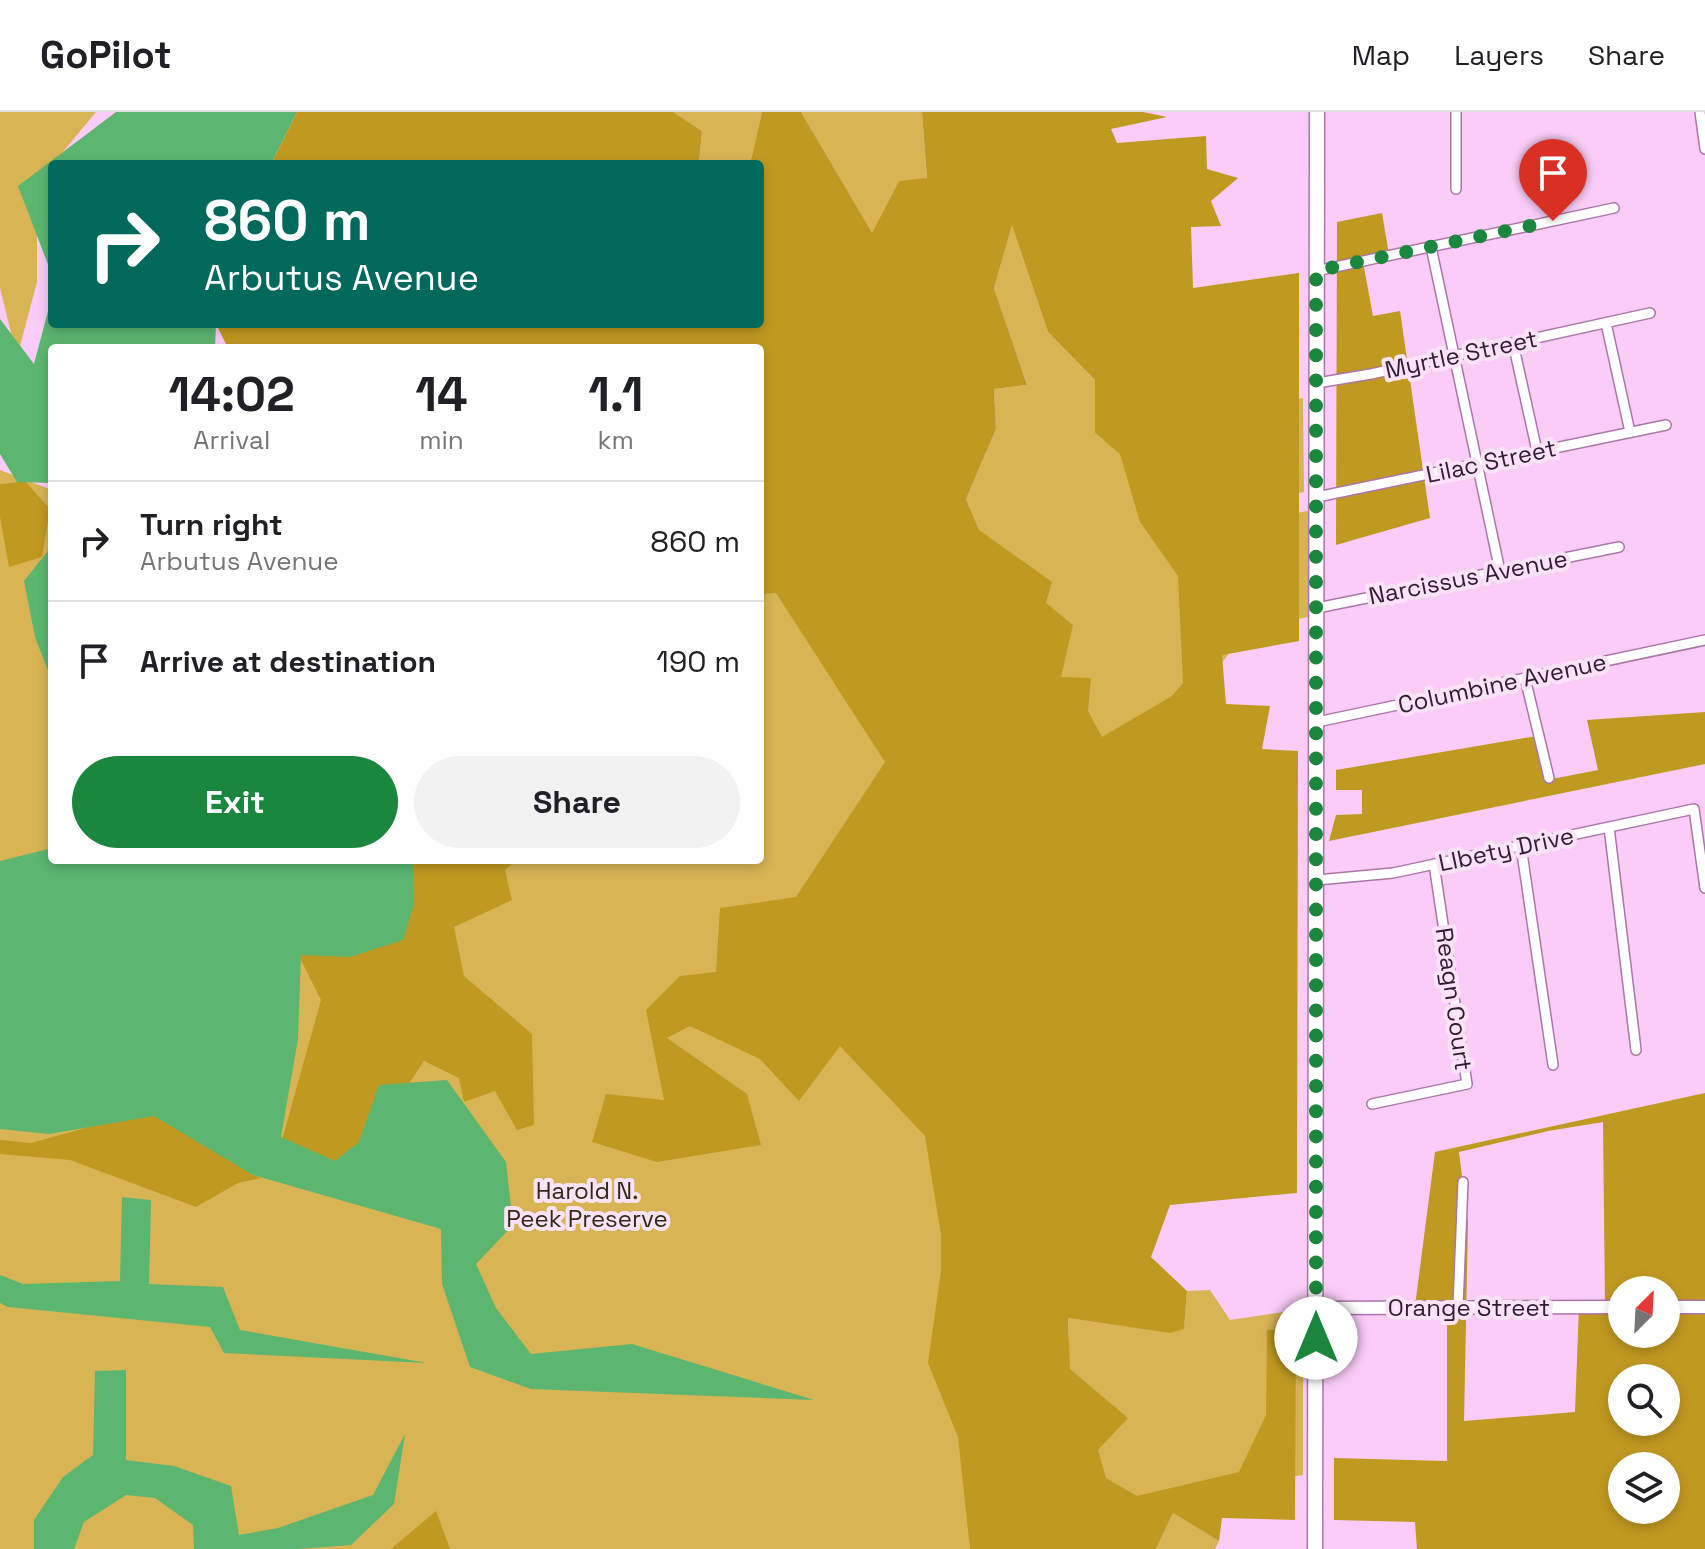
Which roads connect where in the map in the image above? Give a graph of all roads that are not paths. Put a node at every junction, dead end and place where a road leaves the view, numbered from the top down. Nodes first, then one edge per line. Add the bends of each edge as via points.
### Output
1 (1317, 112) edge
2 (1456, 112) edge
3 (1700, 112) edge
4 (1705, 149) edge
5 (1456, 189) dead end
6 (1614, 208) dead end
7 (1431, 247) junction
8 (1316, 271) junction
9 (1650, 313) dead end
10 (1606, 323) junction
11 (1513, 343) junction
12 (1455, 354) junction
13 (1317, 383) junction
14 (1666, 425) dead end
15 (1630, 432) junction
16 (1537, 451) junction
17 (1479, 463) junction
18 (1317, 497) junction
19 (1619, 547) dead end
20 (1500, 571) junction
21 (1317, 608) junction
22 (1705, 640) edge
23 (1525, 678) junction
24 (1317, 722) junction
25 (1549, 778) dead end
26 (1609, 827) junction
27 (1521, 846) junction
28 (1434, 864) junction
29 (1317, 880) junction
30 (1705, 888) edge
31 (1636, 1050) dead end
32 (1553, 1065) dead end
33 (1372, 1104) dead end
34 (1463, 1182) dead end
35 (1458, 1307) junction
36 (1608, 1307) edge
37 (1680, 1307) edge
38 (1705, 1307) edge
39 (1316, 1308) junction
40 (1315, 1549) edge

1 - 8 main road
2 - 5 street
3 - 4 street
6 - 7 street
7 - 8 street
7 - 12 street
8 - 13 main road
9 - 10 street, Myrtle Street
10 - 11 street, Myrtle Street
10 - 15 street
11 - 12 street, Myrtle Street
11 - 16 street
12 - 13 street, Myrtle Street
12 - 17 street
13 - 18 main road
14 - 15 street, Lilac Street
15 - 16 street, Lilac Street
16 - 17 street, Lilac Street
17 - 18 street, Lilac Street
17 - 20 street
18 - 21 main road
19 - 20 street, Narcissus Avenue
20 - 21 street, Narcissus Avenue
21 - 24 main road
22 - 23 street, Columbine Avenue
23 - 24 street, Columbine Avenue
23 - 25 street
24 - 29 main road
26 - 27 street, LIbety Drive
26 - 30 street, LIbety Drive via 1694,809
26 - 31 street
27 - 28 street, LIbety Drive
27 - 32 street
28 - 29 street, LIbety Drive
28 - 33 street, Reagn Court via 1467,1084
29 - 39 main road
34 - 35 street
35 - 36 main road, Orange Street
35 - 39 main road, Orange Street
37 - 38 main road
39 - 40 main road

